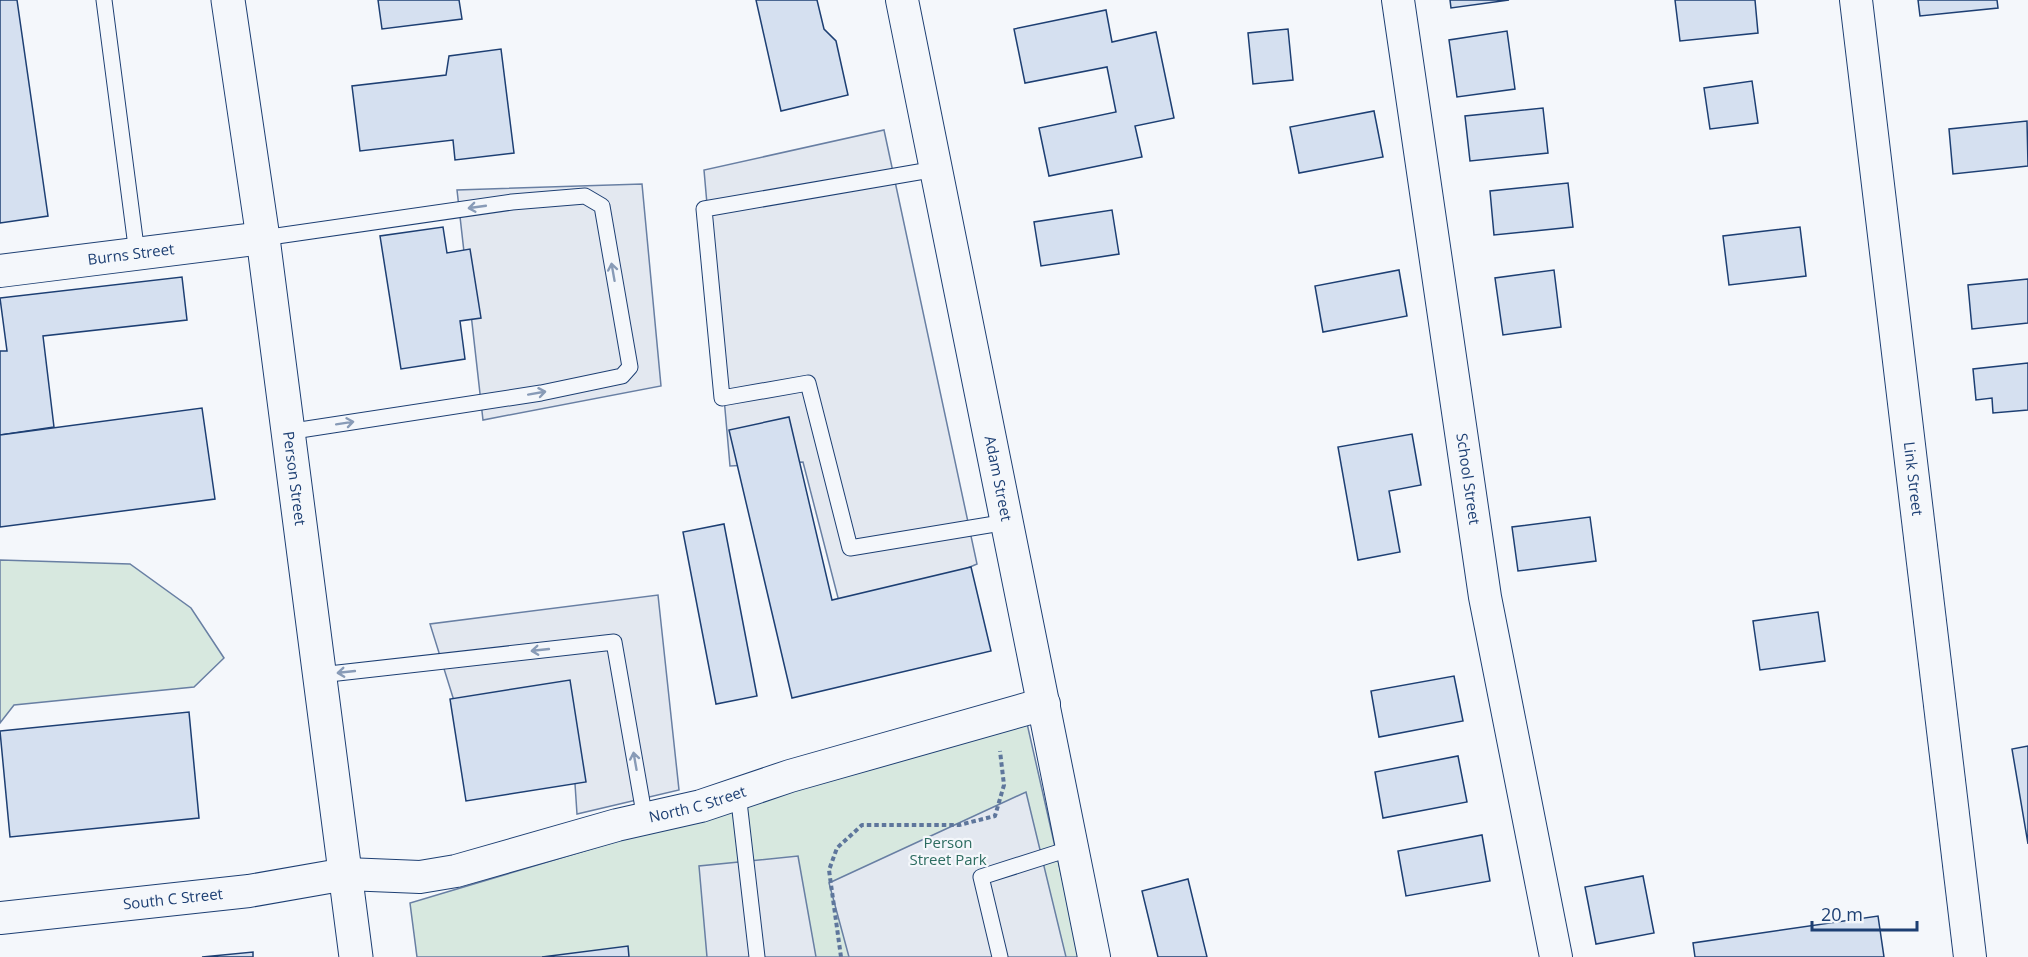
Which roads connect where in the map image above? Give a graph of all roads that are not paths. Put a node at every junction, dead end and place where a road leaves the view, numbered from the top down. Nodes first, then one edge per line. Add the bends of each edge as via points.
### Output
1 (104, 0) edge
2 (228, 0) edge
3 (902, 0) edge
4 (1398, 0) edge
5 (1856, 0) edge
6 (936, 169) junction
7 (263, 238) junction
8 (137, 254) junction
9 (0, 271) edge
10 (287, 432) junction
11 (1007, 522) junction
12 (320, 675) junction
13 (1044, 704) junction
14 (738, 794) junction
15 (645, 819) junction
16 (1072, 848) junction
17 (346, 874) junction
18 (0, 918) edge
19 (356, 957) edge
20 (757, 957) edge
21 (1000, 957) edge
22 (1094, 957) edge
23 (1556, 957) edge
24 (1970, 957) edge

1 - 8 lane
2 - 7 main road, Person Street
3 - 6 street, Adam Street
4 - 23 street, School Street via 1485,597
5 - 24 street, Link Street
6 - 11 street, Adam Street
6 - 11 lane via 704,209 722,398 808,383 850,548
7 - 8 street, Burns Street
7 - 10 main road, Person Street
10 -> 7 lane via 541,393 622,376 630,367 602,206 585,196 512,202
8 - 9 street, Burns Street
10 - 12 main road, Person Street
11 - 13 street, Adam Street
15 -> 12 lane via 614,642
12 - 17 main road, Person Street
13 - 14 street, North C Street
13 - 16 street, Adam Street
14 - 15 street, North C Street
14 - 20 lane
15 - 17 street, North C Street via 456,871 420,877
16 - 21 lane via 981,877
16 - 22 street, Adam Street
17 - 18 street, South C Street via 249,891
17 - 19 main road, Person Street

